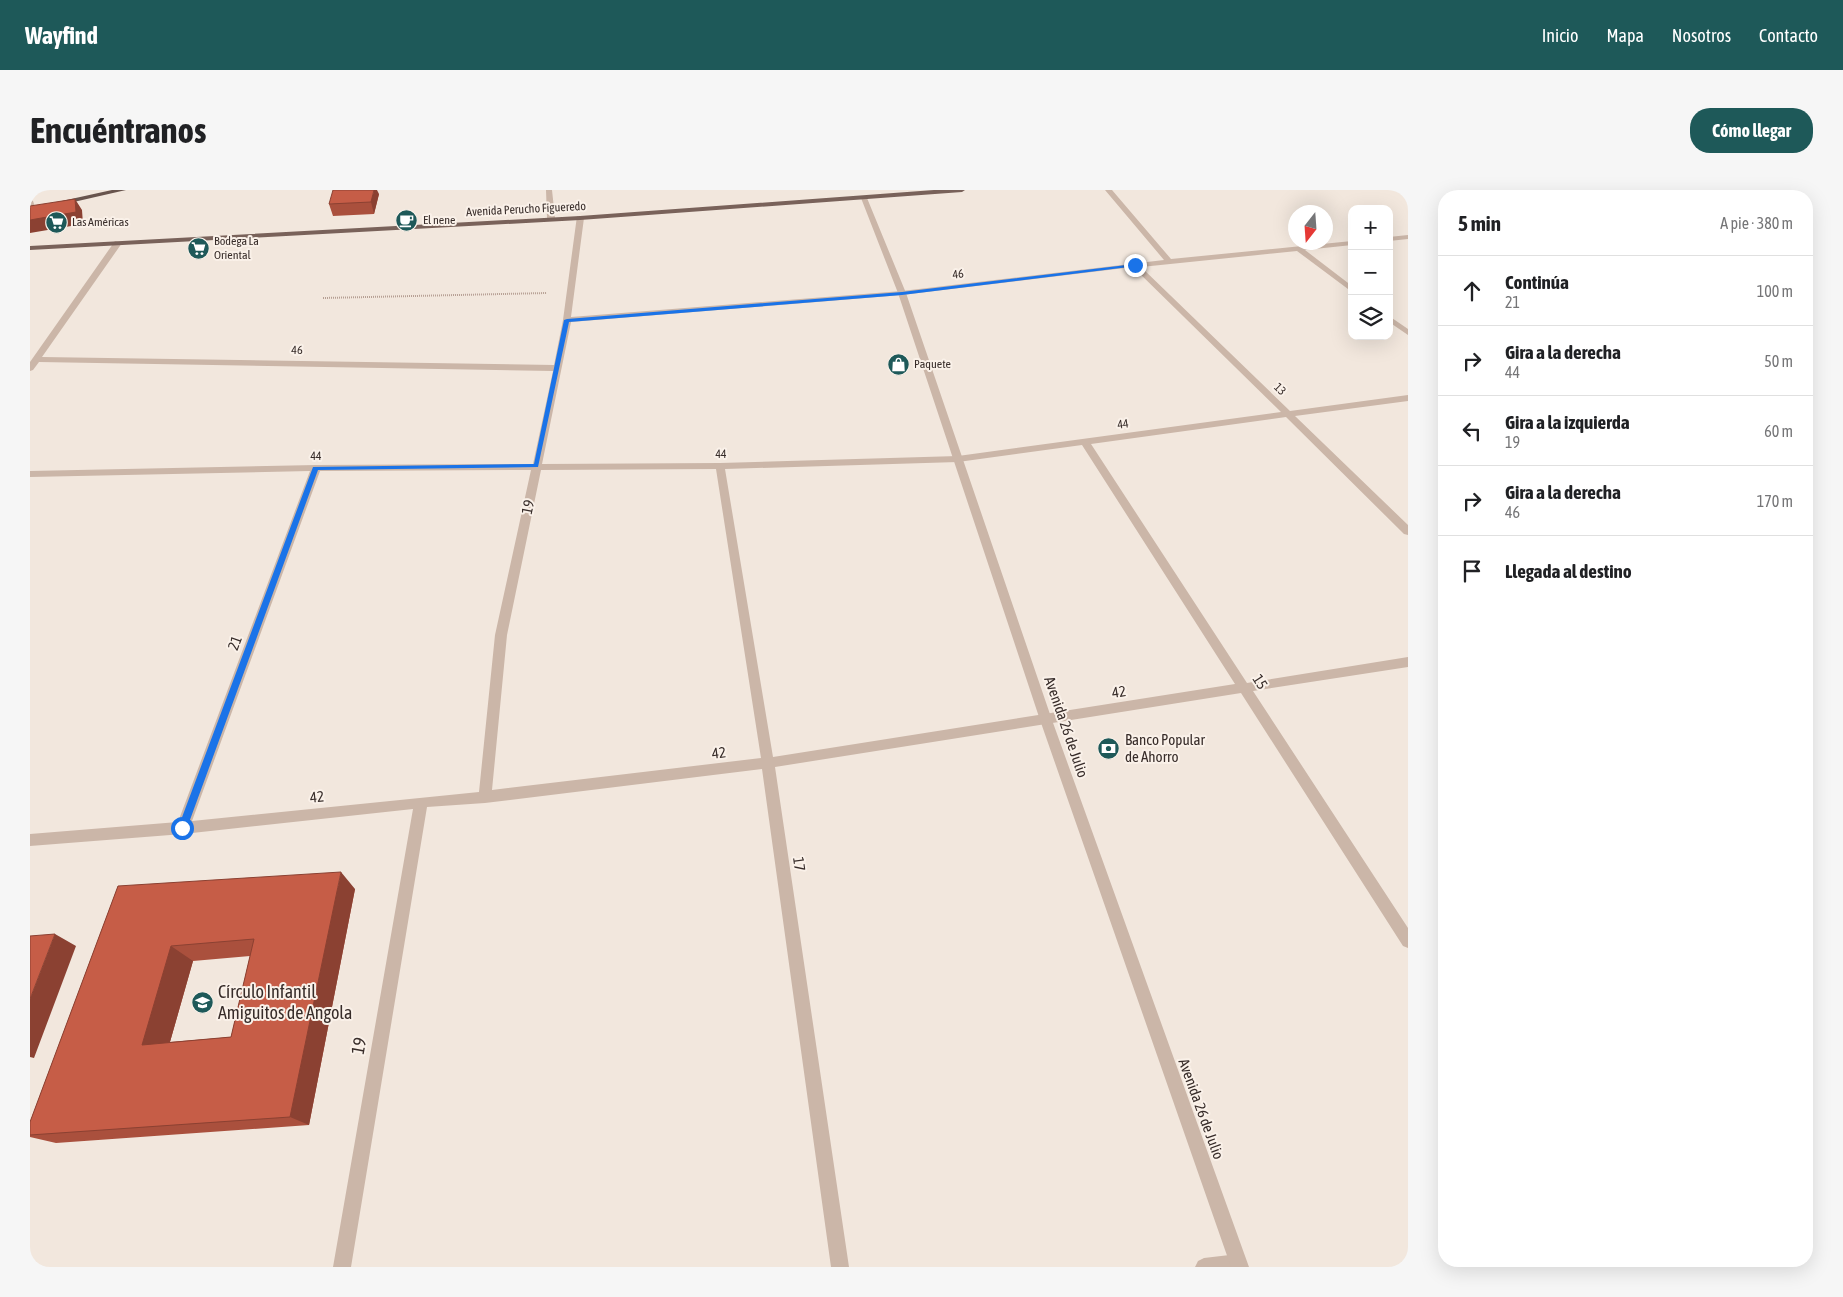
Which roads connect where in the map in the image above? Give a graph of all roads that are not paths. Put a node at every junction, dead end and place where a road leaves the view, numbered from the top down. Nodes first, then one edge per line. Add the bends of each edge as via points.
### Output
1 (122, 190) edge
2 (549, 190) edge
3 (962, 190) edge
4 (1108, 190) edge
5 (864, 198) junction
6 (30, 201) edge
7 (32, 210) edge
8 (551, 218) junction
9 (580, 218) junction
10 (1408, 237) edge
11 (1393, 239) edge
12 (118, 243) junction
13 (1348, 243) edge
14 (1333, 245) edge
15 (30, 248) edge
16 (1289, 250) edge
17 (1300, 250) edge
18 (1170, 262) junction
19 (1135, 265) junction
20 (1348, 287) edge
21 (902, 293) junction
22 (567, 320) junction
23 (1393, 321) edge
24 (1408, 333) edge
25 (37, 359) junction
26 (30, 368) edge
27 (558, 368) junction
28 (1408, 398) edge
29 (1288, 414) junction
30 (1085, 442) junction
31 (958, 459) junction
32 (536, 466) junction
33 (720, 466) junction
34 (316, 468) junction
35 (30, 474) edge
36 (1408, 531) edge
37 (1408, 662) edge
38 (1245, 689) junction
39 (1046, 720) junction
40 (768, 763) junction
41 (485, 797) junction
42 (421, 802) junction
43 (182, 828) junction
44 (30, 840) edge
45 (1408, 941) edge
46 (1239, 1265) edge
47 (342, 1267) edge
48 (840, 1267) edge
49 (1204, 1267) edge

1 - 7 highway
2 - 8 street
3 - 5 main road, Avenida Perucho Figueredo
4 - 18 street
5 - 9 main road, Avenida Perucho Figueredo
5 - 21 street, Avenida 26 de Julio
6 - 7 street
8 - 9 main road, Avenida Perucho Figueredo
8 - 12 main road, Avenida Perucho Figueredo
9 - 22 street, 19
10 - 11 street
12 - 15 main road, Avenida Perucho Figueredo
12 - 25 street
13 - 14 street, 46
16 - 18 street, 46
17 - 20 street
18 - 19 street, 46
19 - 21 street, 46
19 - 29 street, 13
21 - 22 street, 46
21 - 31 street, Avenida 26 de Julio
22 - 27 street, 19
23 - 24 street
25 - 26 street
25 - 27 street, 46
27 - 32 street, 19
28 - 29 street, 44
29 - 30 street, 44
29 - 36 street, 13
30 - 31 street, 44
30 - 38 street, 15
31 - 33 street, 44
31 - 39 street, Avenida 26 de Julio
32 - 33 street, 44
32 - 34 street, 44
32 - 41 street, 19 via 501,635
33 - 40 street, 17
34 - 35 street, 44
34 - 43 street, 21
37 - 38 street, 42
38 - 39 street, 42
38 - 45 street, 15
39 - 40 street, 42
39 - 46 street, Avenida 26 de Julio
40 - 41 street, 42
40 - 48 street, 17
41 - 42 street, 42
42 - 43 street, 42
42 - 47 street, 19
43 - 44 street, 42
46 - 49 street

